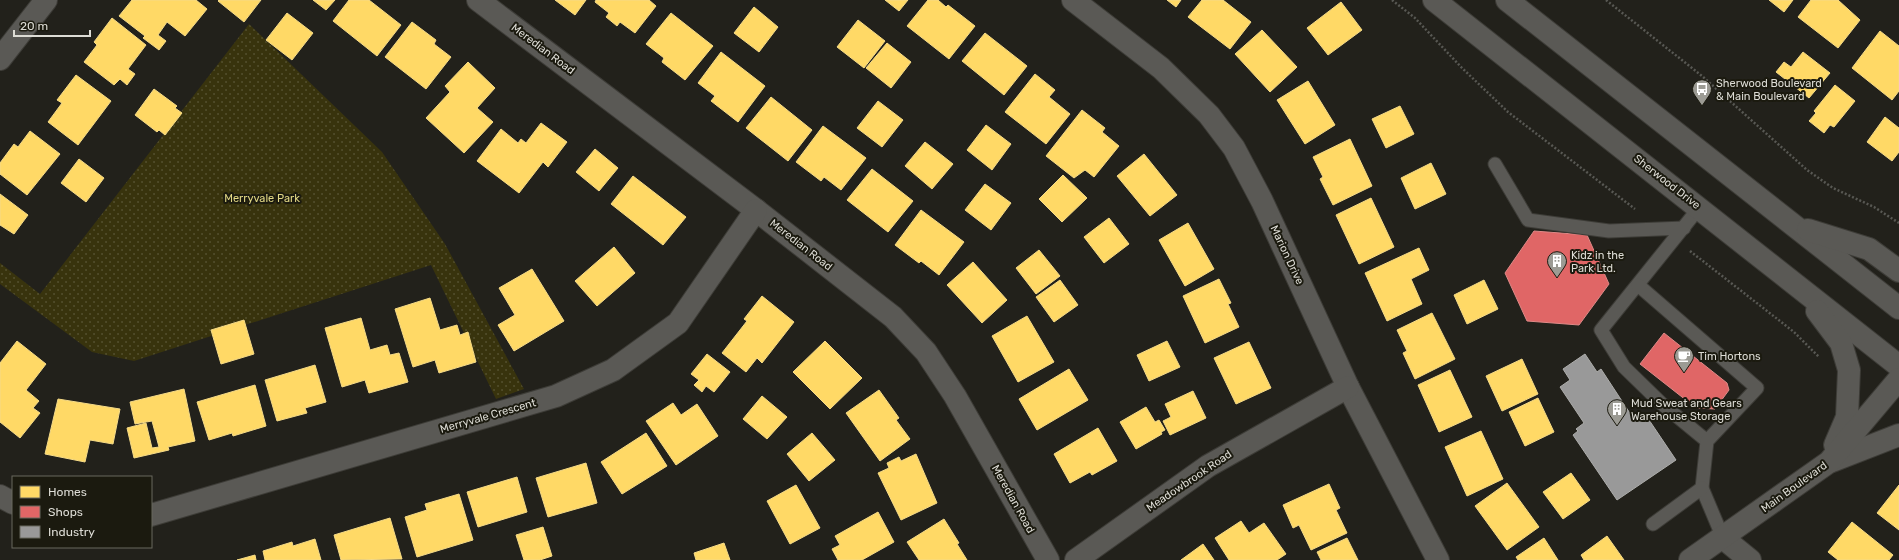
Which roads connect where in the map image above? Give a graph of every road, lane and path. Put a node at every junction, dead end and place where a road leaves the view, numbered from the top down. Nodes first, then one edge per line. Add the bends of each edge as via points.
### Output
1 (46, 0) edge
2 (478, 0) edge
3 (1073, 0) edge
4 (1392, 0) edge
5 (1434, 0) edge
6 (1507, 0) edge
7 (1606, 0) edge
8 (0, 59) edge
9 (1495, 164) dead end
10 (1630, 205) dead end
11 (1699, 208) junction
12 (756, 210) junction
13 (1899, 223) edge
14 (1794, 225) junction
15 (1684, 228) junction
16 (1691, 252) dead end
17 (1899, 270) edge
18 (1795, 284) junction
19 (1638, 285) junction
20 (1899, 308) edge
21 (1824, 361) dead end
22 (1899, 366) edge
23 (1899, 379) edge
24 (1348, 386) junction
25 (1899, 435) edge
26 (1708, 441) junction
27 (1829, 462) junction
28 (1702, 488) junction
29 (0, 496) edge
30 (12, 502) edge
31 (152, 515) edge
32 (1653, 524) dead end
33 (1723, 538) junction
34 (1048, 560) edge
35 (1076, 560) edge
36 (1438, 560) edge
37 (1690, 560) edge
38 (1750, 560) edge

1 - 8 street
2 - 12 street, Meredian Road
3 - 24 street, Marion Drive via 1161,68 1209,115 1234,148 1262,201
4 - 10 path via 1415,18 1508,112
5 - 11 street, Sherwood Drive
6 - 14 street
7 - 13 path via 1702,76 1807,170 1833,188 1874,206
9 - 15 lane via 1528,220 1608,231
11 - 15 lane
11 - 18 street, Sherwood Drive
12 - 31 street, Merryvale Crescent via 678,323 613,370 556,396
12 - 34 street, Meredian Road via 893,317 926,352 955,396
14 - 17 street via 1869,250
14 - 20 street
15 - 19 lane
16 - 21 path via 1794,332
18 - 22 street, Sherwood Drive
18 - 27 street via 1841,343 1849,370 1847,417
19 - 26 lane via 1601,330 1624,367 1662,404
19 - 26 lane via 1757,388
23 - 27 street, Main Boulevard
24 - 35 street, Meadowbrook Road via 1208,466
24 - 36 street, Marion Drive
25 - 27 street
26 - 28 lane
27 - 33 street, Main Boulevard
28 - 32 lane
28 - 33 lane
29 - 30 street
33 - 37 street, Main Boulevard
33 - 38 street

